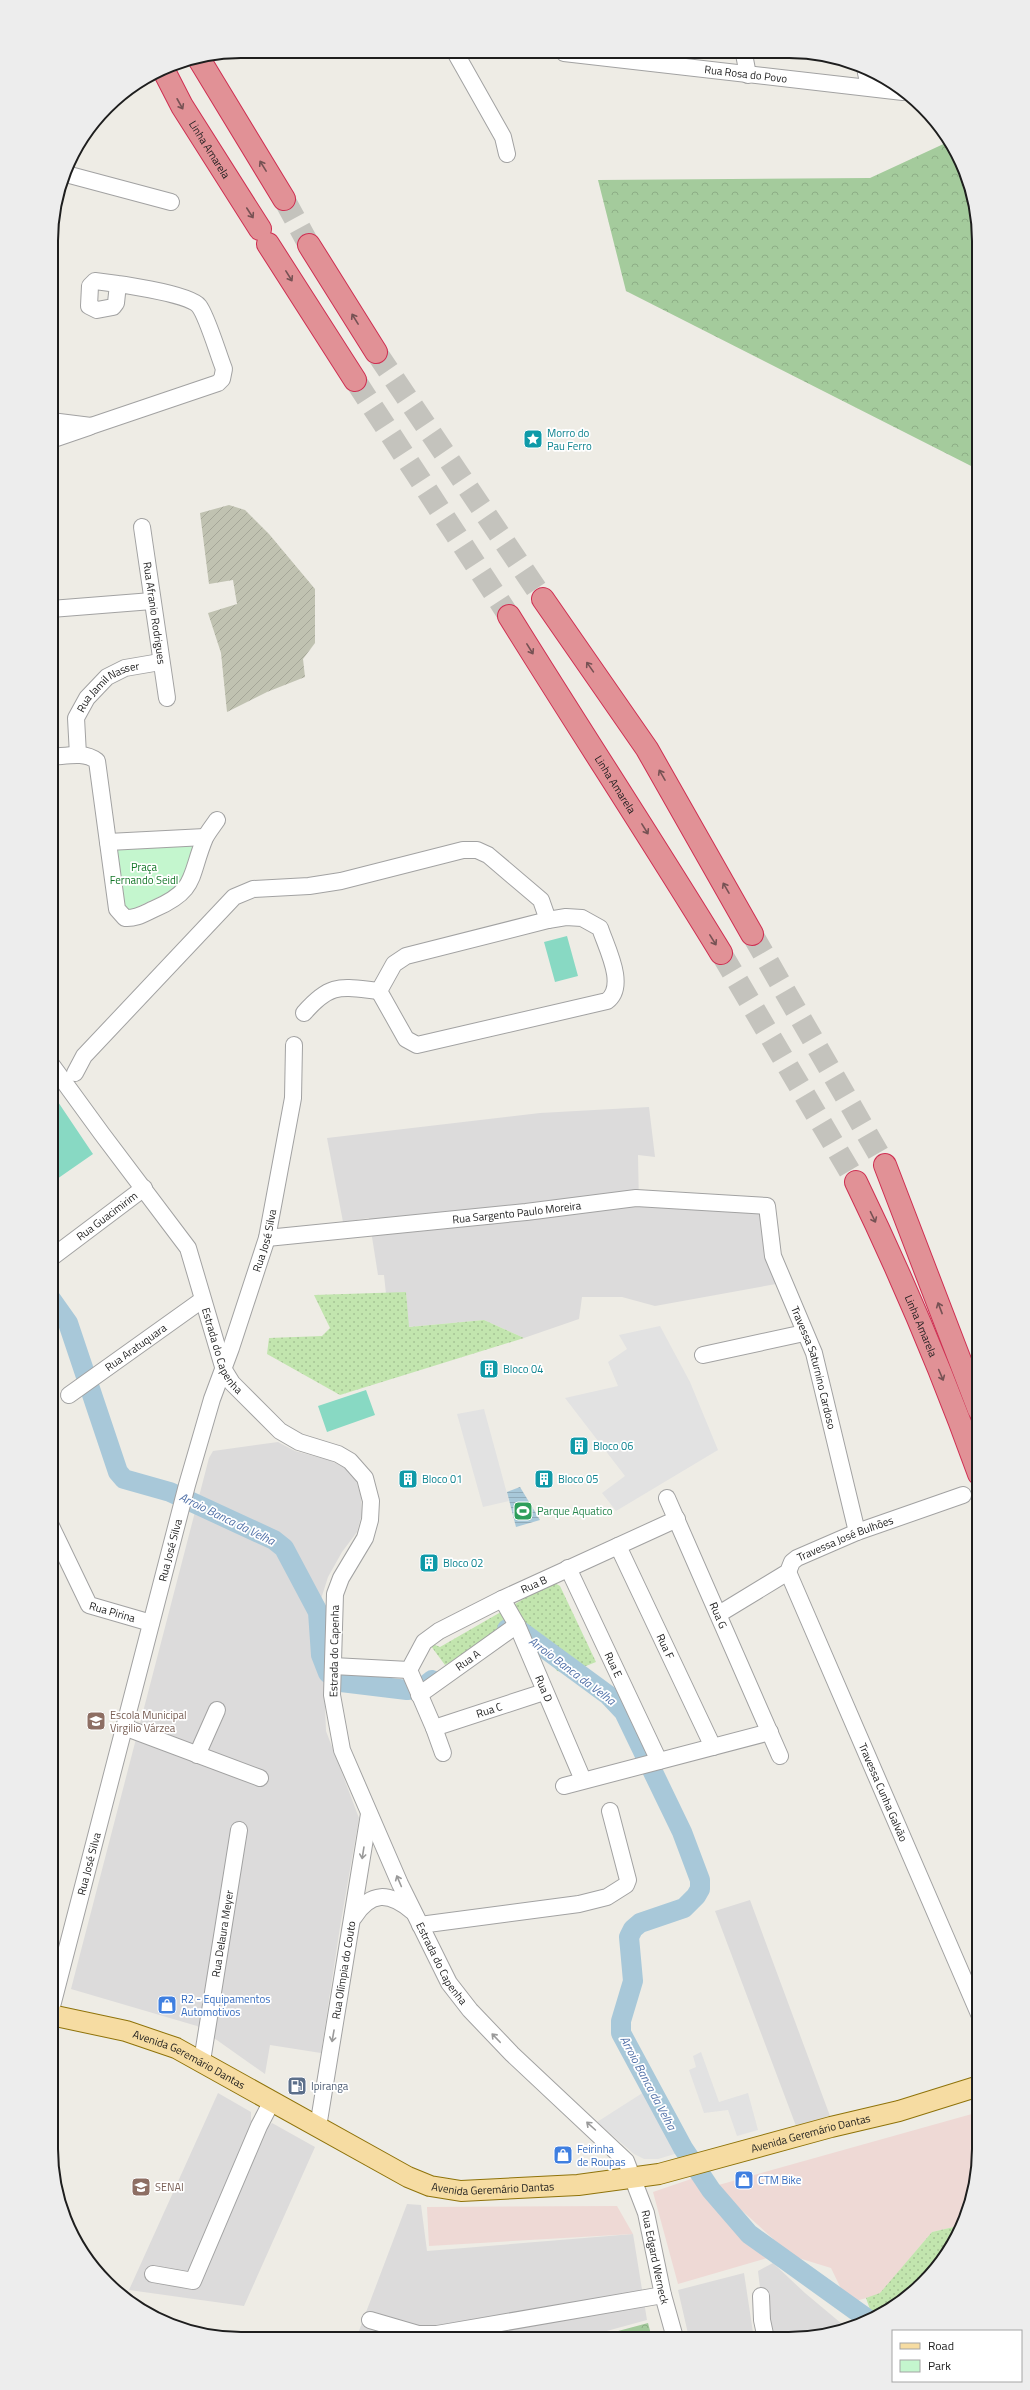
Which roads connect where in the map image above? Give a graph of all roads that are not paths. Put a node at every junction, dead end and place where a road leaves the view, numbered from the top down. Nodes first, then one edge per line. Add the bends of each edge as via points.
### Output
1 (458, 58) edge
2 (640, 58) edge
3 (745, 58) edge
4 (201, 63) edge
5 (165, 75) edge
6 (748, 75) junction
7 (867, 76) edge
8 (869, 88) junction
9 (893, 91) edge
10 (506, 154) dead end
11 (70, 175) edge
12 (284, 199) tunnel mouth
13 (171, 202) dead end
14 (309, 245) tunnel mouth
15 (118, 284) dead end
16 (376, 352) tunnel mouth
17 (355, 380) tunnel mouth
18 (58, 422) edge
19 (92, 426) junction
20 (58, 438) edge
21 (142, 527) dead end
22 (543, 599) tunnel mouth
23 (152, 601) junction
24 (58, 608) edge
25 (509, 616) tunnel mouth
26 (160, 662) junction
27 (167, 698) dead end
28 (78, 755) junction
29 (58, 756) edge
30 (217, 820) dead end
31 (205, 837) junction
32 (108, 842) junction
33 (548, 920) junction
34 (752, 934) tunnel mouth
35 (721, 953) tunnel mouth
36 (379, 991) junction
37 (304, 1013) dead end
38 (294, 1045) dead end
39 (58, 1069) edge
40 (70, 1078) junction
41 (885, 1165) tunnel mouth
42 (856, 1182) tunnel mouth
43 (144, 1188) junction
44 (768, 1206) joint
45 (267, 1238) junction
46 (58, 1253) edge
47 (202, 1300) junction
48 (804, 1333) junction
49 (954, 1344) junction
50 (703, 1355) dead end
51 (224, 1370) junction
52 (972, 1377) edge
53 (972, 1392) edge
54 (69, 1395) dead end
55 (972, 1455) edge
56 (963, 1495) dead end
57 (667, 1498) dead end
58 (677, 1519) junction
59 (856, 1532) junction
60 (58, 1540) edge
61 (618, 1546) junction
62 (568, 1568) junction
63 (788, 1572) junction
64 (502, 1599) junction
65 (719, 1614) junction
66 (151, 1623) junction
67 (517, 1625) junction
68 (333, 1667) junction
69 (414, 1684) junction
70 (544, 1692) junction
71 (217, 1710) dead end
72 (124, 1726) junction
73 (434, 1728) junction
74 (770, 1732) junction
75 (714, 1747) junction
76 (443, 1753) dead end
77 (198, 1755) junction
78 (780, 1756) dead end
79 (659, 1761) junction
80 (260, 1778) dead end
81 (583, 1780) junction
82 (564, 1786) dead end
83 (610, 1811) dead end
84 (369, 1814) junction
85 (239, 1830) dead end
86 (353, 1917) junction
87 (417, 1920) junction
88 (58, 1983) edge
89 (972, 1998) edge
90 (58, 2016) edge
91 (202, 2061) junction
92 (972, 2091) edge
93 (272, 2101) junction
94 (318, 2126) junction
95 (633, 2177) junction
96 (153, 2274) dead end
97 (664, 2295) junction
98 (761, 2296) dead end
99 (370, 2320) dead end
100 (411, 2332) edge
101 (449, 2332) edge
102 (674, 2332) edge
103 (765, 2332) edge

1 - 10 street via 503,137
2 - 6 street, Rua Rosa do Povo
3 - 6 street
12 -> 4 highway
5 -> 17 highway, Linha Amarela via 182,106
6 - 8 street, Rua Rosa do Povo
7 - 8 street
8 - 9 street, Rua Rosa do Povo
11 - 13 street
16 -> 14 highway
15 - 19 street via 186,298 199,306 224,369 222,379 218,383
18 - 19 street
19 - 20 street
21 - 23 street, Rua Afranio Rodrigues
34 -> 22 highway via 647,749
23 - 24 street
23 - 26 street, Rua Afranio Rodrigues
25 -> 35 highway, Linha Amarela via 572,718 626,798
26 - 27 street, Rua Afranio Rodrigues
26 - 28 street, Rua Jamil Nasser via 125,668 107,677 87,698 76,718
28 - 29 street
28 - 32 street via 91,756 97,761
30 - 31 street
31 - 32 street
31 - 32 street via 194,876 181,894 132,918 125,918 117,909
33 - 36 street via 406,956 394,964
33 - 36 street via 582,918 600,928 616,983 613,997 606,1002 567,1012 503,1024 417,1045 406,1039
33 - 40 street via 541,900 533,892 488,855 477,850 464,850 341,881 310,886 253,888 245,893 239,902 84,1056
36 - 37 street via 340,987 312,1003
38 - 45 street, Rua José Silva via 293,1098
39 - 40 street, Estrada do Capenha
40 - 43 street, Estrada do Capenha
49 -> 41 highway
42 -> 55 highway, Linha Amarela via 895,1265
43 - 46 street, Rua Guacimirim
43 - 47 street, Estrada do Capenha via 188,1248
44 - 45 street, Rua Sargento Paulo Moreira via 636,1198 526,1212
44 - 48 street, Travessa Saturnino Cardoso via 773,1256
45 - 51 street, Rua José Silva
47 - 51 street, Estrada do Capenha
47 - 54 street, Rua Aratuquara
48 - 50 street
48 - 59 street, Travessa Saturnino Cardoso via 814,1353
49 - 52 highway
49 - 53 highway
51 - 66 street, Rua José Silva via 212,1399 187,1485
51 - 68 street, Estrada do Capenha via 232,1383 280,1431 299,1442 350,1461 365,1478 371,1501 370,1520 365,1538 341,1578 335,1594
56 - 59 street, Travessa José Bulhões
57 - 58 street, Rua G
58 - 61 street, Rua B
58 - 65 street, Rua G
59 - 63 street, Travessa José Bulhões via 797,1558
60 - 66 street, Rua Pirina via 90,1605
61 - 62 street, Rua B
61 - 75 street, Rua F
62 - 64 street, Rua B
62 - 79 street, Rua E
63 - 65 street, Travessa José Bulhões
63 - 89 street, Travessa Cunha Galvão
64 - 67 street, Rua D
64 - 69 street, Rua B via 424,1642
65 - 74 street, Rua G
66 - 72 street, Rua José Silva
67 - 69 street, Rua A
67 - 70 street, Rua D
68 - 69 street
68 - 84 street, Estrada do Capenha via 332,1696 342,1750
69 - 73 street
70 - 73 street, Rua C
70 - 81 street, Rua D
71 - 77 street
72 - 77 street
72 - 88 street, Rua José Silva
73 - 76 street
74 - 75 street
74 - 78 street, Rua G
75 - 79 street
77 - 80 street
79 - 81 street
81 - 82 street
83 - 87 street via 628,1880 626,1885 606,1898 579,1904
84 -> 86 street, Rua Olímpia do Couto
87 -> 84 street, Estrada do Capenha
85 - 91 street, Rua Delaura Meyer
86 - 87 street via 361,1906 375,1897 395,1899
86 -> 94 street, Rua Olímpia do Couto
95 -> 87 street, Estrada do Capenha via 626,2160 512,2054 470,2010 448,1982
90 - 91 main road, Avenida Geremário Dantas via 126,2031 176,2048
91 - 93 main road, Avenida Geremário Dantas
92 - 95 main road, Avenida Geremário Dantas via 697,2163
93 - 94 main road, Avenida Geremário Dantas
93 - 96 street via 193,2281
94 - 95 main road, Avenida Geremário Dantas via 408,2177 446,2190 461,2192 578,2185
95 - 97 street, Rua Edgard Werneck via 646,2213
97 - 101 street
97 - 102 street, Rua Edgard Werneck
98 - 103 street
99 - 100 street

